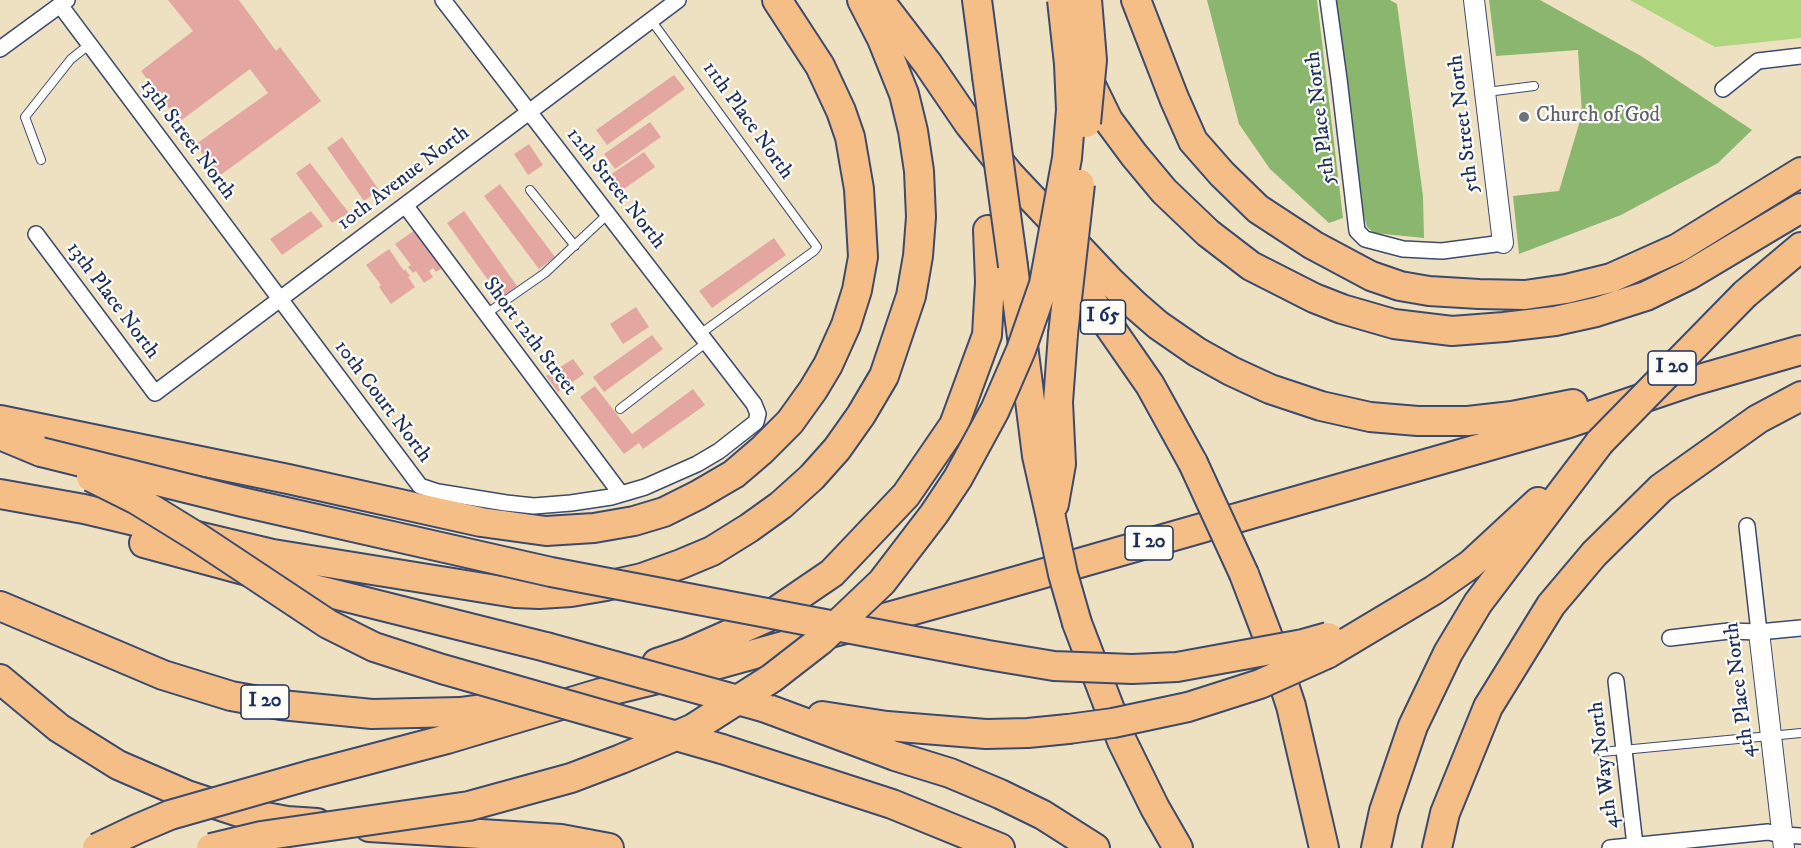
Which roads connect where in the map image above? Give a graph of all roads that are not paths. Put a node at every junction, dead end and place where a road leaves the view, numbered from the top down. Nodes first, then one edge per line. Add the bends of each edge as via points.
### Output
1 (443, 0) edge
2 (678, 0) edge
3 (777, 0) edge
4 (862, 0) edge
5 (879, 0) edge
6 (976, 0) edge
7 (1052, 0) edge
8 (1062, 0) edge
9 (1087, 0) edge
10 (1136, 0) edge
11 (1328, 0) edge
12 (1474, 0) edge
13 (64, 2) edge
14 (651, 20) junction
15 (90, 44) junction
16 (0, 49) edge
17 (1801, 56) edge
18 (987, 76) junction
19 (1534, 86) dead end
20 (1723, 89) dead end
21 (1485, 92) junction
22 (529, 112) junction
23 (41, 160) dead end
24 (1009, 174) junction
25 (1792, 177) edge
26 (530, 190) dead end
27 (405, 205) junction
28 (1801, 208) edge
29 (608, 214) junction
30 (36, 234) dead end
31 (1503, 243) joint
32 (575, 246) junction
33 (1801, 247) edge
34 (279, 300) junction
35 (486, 314) junction
36 (703, 338) junction
37 (1801, 350) edge
38 (1693, 381) junction
39 (155, 393) joint
40 (1801, 396) edge
41 (754, 404) joint
42 (620, 409) dead end
43 (0, 420) edge
44 (0, 435) edge
45 (40, 452) junction
46 (0, 494) edge
47 (621, 494) junction
48 (0, 503) edge
49 (1051, 518) junction
50 (1530, 520) junction
51 (1747, 526) dead end
52 (0, 606) edge
53 (1392, 617) junction
54 (1801, 628) edge
55 (1759, 632) junction
56 (1670, 638) dead end
57 (0, 679) edge
58 (1616, 681) dead end
59 (601, 693) junction
60 (546, 700) junction
61 (763, 707) junction
62 (1801, 733) edge
63 (1771, 736) junction
64 (1624, 750) junction
65 (1602, 752) dead end
66 (1789, 840) edge
67 (1635, 845) junction
68 (97, 848) edge
69 (211, 848) edge
70 (609, 848) edge
71 (1000, 848) edge
72 (1095, 848) edge
73 (1178, 848) edge
74 (1324, 848) edge
75 (1376, 848) edge
76 (1437, 848) edge
77 (1610, 848) edge

1 - 22 street, 12th Street North
2 - 14 street, 10th Avenue North
3 - 43 highway via 820,66 850,137 859,189 862,257 857,290 828,365 790,422 734,474 664,512 594,528 546,531 481,522
4 - 46 highway via 904,94 913,131 921,217 911,296 884,376 837,449 781,505 712,551 642,578 606,586 515,594 273,554
5 - 24 highway, I 65
6 - 18 highway
7 - 28 highway via 1108,120 1164,191 1208,233 1251,266 1314,298 1394,324 1452,331 1555,321 1596,312 1646,296 1689,275
8 - 69 highway, bridge via 1071,110 1067,158 1044,284 995,410 958,478 882,582 821,640 772,678 692,729 621,759 571,778 469,806 261,836
9 - 49 highway, bridge via 1092,60 1063,334 1058,402 1061,464
10 - 25 highway via 1193,141 1222,174 1258,209 1313,245 1371,276 1400,286 1525,295 1611,278 1678,248
11 - 31 street, 5th Place North via 1357,231 1365,239 1403,249 1442,251
12 - 21 street, 5th Street North
13 - 15 street, 13th Street North
13 - 16 street
14 - 22 street, 10th Avenue North
14 - 36 lane, 11th Place North via 817,247
15 - 23 lane via 71,59 25,117
15 - 34 street, 13th Street North
17 - 20 street via 1758,61
18 - 49 highway, bridge via 1037,456
18 - 60 highway, bridge via 987,335 954,425 906,495 832,573 766,618 687,653
19 - 21 lane
21 - 31 street, 5th Street North
22 - 27 street, 10th Avenue North
22 - 29 street, 12th Street North
24 - 38 highway via 1110,281 1158,325 1231,371 1322,406 1418,422 1468,421
24 - 74 highway, I 65, bridge via 1061,258 1150,385 1193,463 1244,574 1271,645 1291,706
26 - 32 lane
27 - 34 street, 10th Avenue North
27 - 35 street, Short 12th Street
29 - 32 lane
29 - 36 street, 12th Street North
30 - 39 street, 13th Place North
32 - 35 lane via 545,273
33 - 50 highway, I 20, bridge via 1745,294 1600,442
34 - 39 street, 10th Avenue North
34 - 47 street, 10th Court North via 420,486 534,506 571,504
35 - 47 street, Short 12th Street
36 - 41 street, 12th Street North
36 - 42 lane
37 - 38 highway, I 20
38 - 59 highway, I 20 via 1569,423 1058,570
40 - 76 highway via 1758,419 1661,488 1594,554 1551,605 1488,707 1445,813
41 - 47 street, 10th Court North via 756,422 719,451 675,476
44 - 45 highway
45 - 53 highway, bridge via 540,569 1054,666 1177,667 1303,644
45 - 71 highway, bridge via 137,500 328,624 374,647 722,749 892,804
48 - 61 highway, bridge
49 - 73 highway, bridge via 1077,623 1122,741
50 - 53 highway
50 - 75 highway via 1448,653 1409,735
51 - 55 street, 4th Place North
52 - 60 highway, I 20 via 163,675 231,696 281,705 372,714 419,714
53 - 61 highway, bridge via 1327,654 1260,684 1188,707 1113,723 986,734 887,726
54 - 55 street
55 - 56 street via 1729,631
55 - 63 street, 4th Place North
57 - 70 highway via 59,728 118,765 239,812 287,821 561,839
58 - 64 street, 4th Way North
59 - 60 highway, I 20
59 - 68 highway, bridge via 170,815
61 - 72 highway via 1000,794 1044,815
62 - 63 lane
63 - 64 lane
63 - 66 street, 4th Place North
64 - 65 lane
64 - 67 street, 4th Way North
66 - 67 street via 1768,832
67 - 77 street

